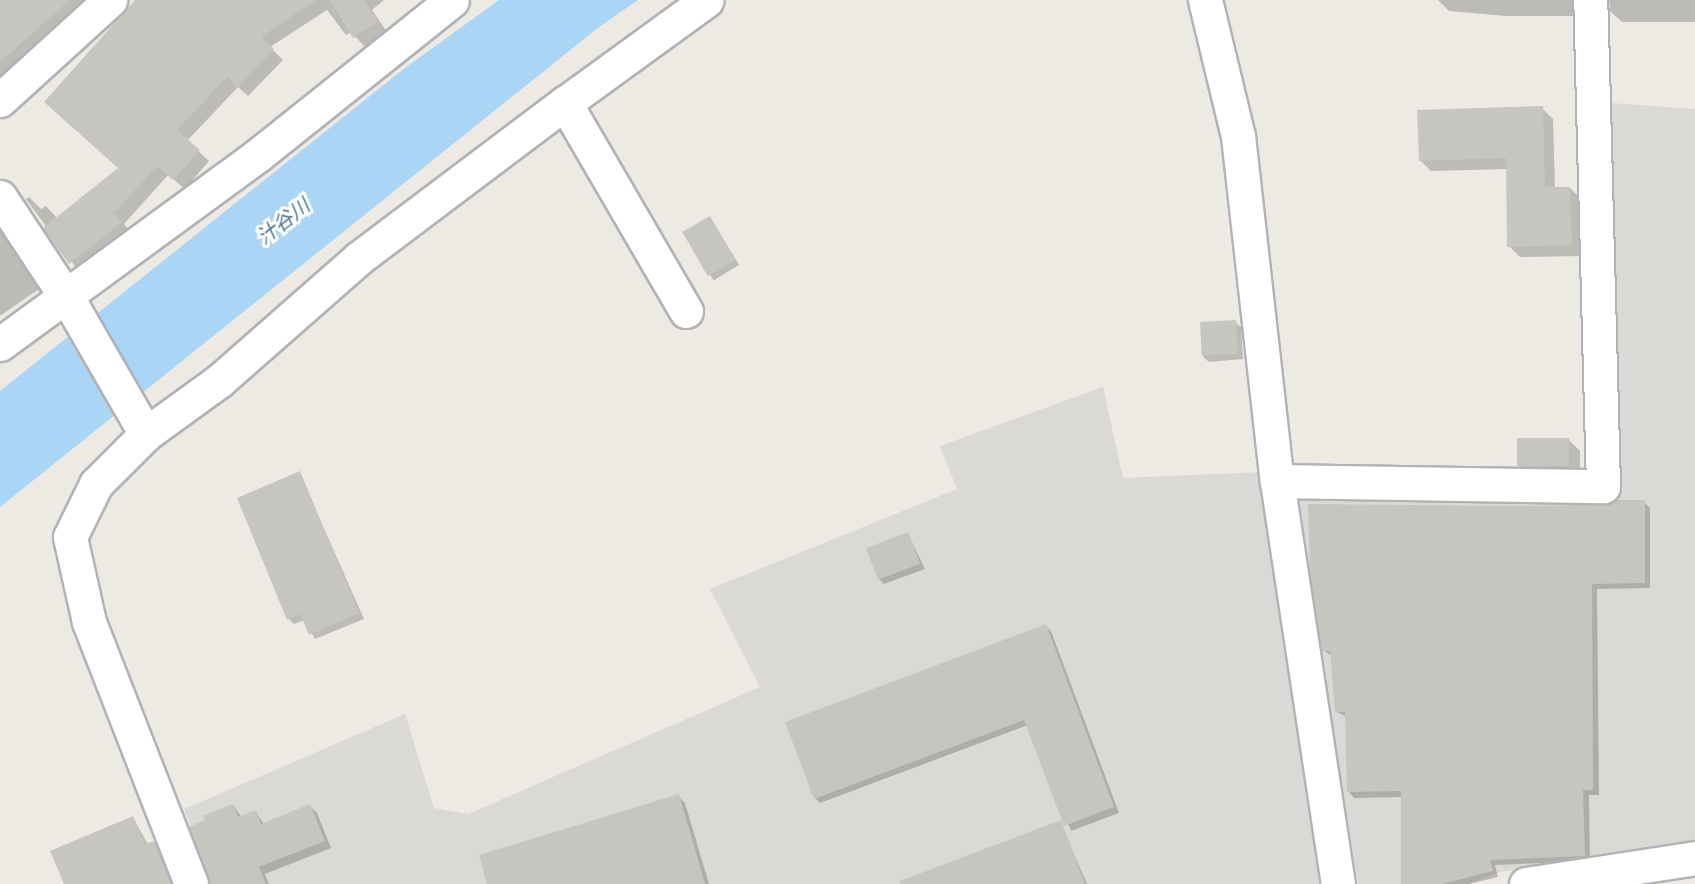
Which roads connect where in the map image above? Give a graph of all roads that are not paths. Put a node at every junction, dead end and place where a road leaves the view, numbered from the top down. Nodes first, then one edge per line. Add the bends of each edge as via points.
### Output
1 (110, 0) edge
2 (452, 0) edge
3 (707, 0) edge
4 (1205, 0) edge
5 (1590, 0) edge
6 (0, 100) edge
7 (565, 103) junction
8 (0, 197) edge
9 (67, 301) junction
10 (686, 311) dead end
11 (0, 344) edge
12 (140, 423) junction
13 (1277, 482) junction
14 (1695, 858) edge
15 (191, 884) edge
16 (1338, 884) edge
17 (1526, 884) edge

1 - 6 street
2 - 9 street
3 - 7 street
4 - 13 street via 1238,136
5 - 13 street via 1603,486
7 - 10 street
7 - 12 street via 359,258 219,381
8 - 9 street
9 - 11 street
9 - 12 street
12 - 15 street via 96,484 70,537 89,622
13 - 16 street
14 - 17 street

